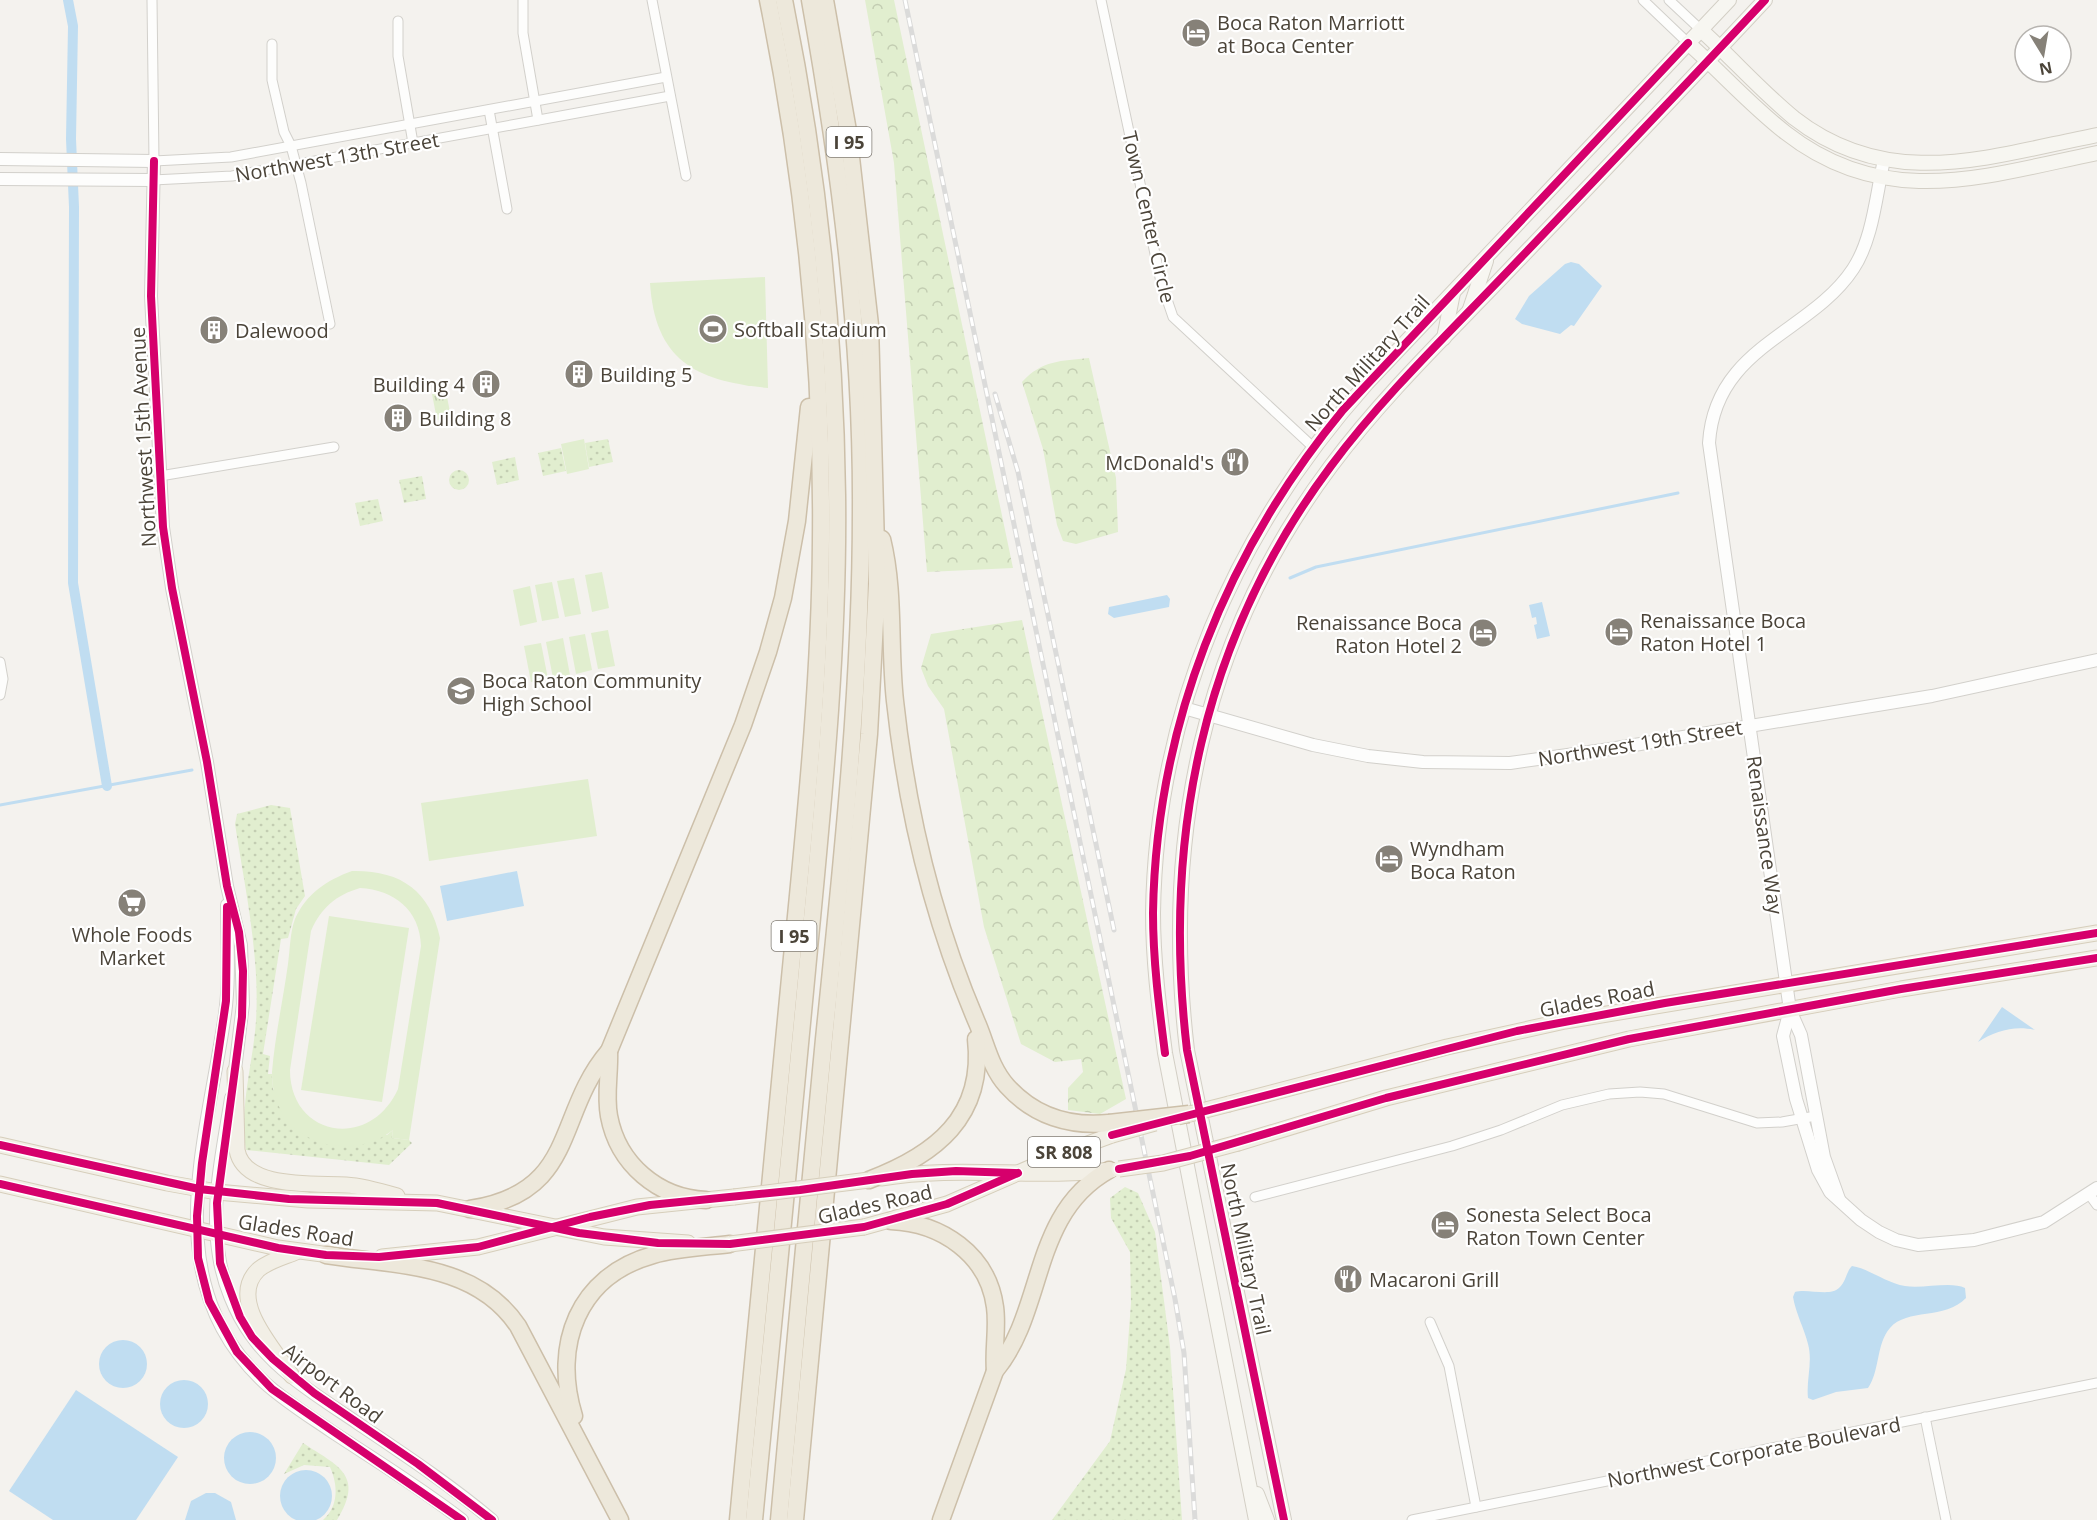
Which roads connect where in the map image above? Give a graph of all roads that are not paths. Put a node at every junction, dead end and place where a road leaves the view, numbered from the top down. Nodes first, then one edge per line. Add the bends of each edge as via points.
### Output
1 (152, 0) edge
2 (523, 0) edge
3 (652, 0) edge
4 (768, 0) edge
5 (784, 0) edge
6 (810, 0) edge
7 (825, 0) edge
8 (1101, 0) edge
9 (1643, 0) edge
10 (1669, 0) edge
11 (1729, 0) edge
12 (1765, 0) edge
13 (398, 21) dead end
14 (1701, 30) junction
15 (1688, 43) junction
16 (272, 44) dead end
17 (1720, 48) junction
18 (1708, 61) junction
19 (666, 77) junction
20 (670, 96) junction
21 (536, 101) junction
22 (489, 110) junction
23 (538, 120) junction
24 (410, 124) junction
25 (492, 129) junction
26 (2097, 135) edge
27 (413, 143) junction
28 (291, 146) junction
29 (2097, 153) edge
30 (0, 159) edge
31 (1884, 160) junction
32 (154, 161) junction
33 (296, 165) junction
34 (686, 176) dead end
35 (1880, 177) junction
36 (0, 179) edge
37 (153, 180) junction
38 (507, 209) dead end
39 (1487, 256) junction
40 (1453, 292) junction
41 (1469, 312) junction
42 (330, 324) dead end
43 (1444, 338) junction
44 (815, 350) junction
45 (333, 447) dead end
46 (1313, 447) junction
47 (160, 476) junction
48 (874, 502) junction
49 (2097, 660) edge
50 (0, 662) edge
51 (0, 695) edge
52 (1184, 708) junction
53 (1207, 715) junction
54 (1748, 727) junction
55 (227, 886) junction
56 (2097, 933) edge
57 (2097, 958) edge
58 (1786, 983) junction
59 (968, 1003) junction
60 (1790, 1010) junction
61 (609, 1051) junction
62 (235, 1071) junction
63 (1189, 1114) joint
64 (1806, 1118) junction
65 (1110, 1129) junction
66 (0, 1145) edge
67 (1114, 1170) junction
68 (1018, 1173) junction
69 (869, 1180) junction
70 (0, 1184) edge
71 (199, 1189) junction
72 (2093, 1191) edge
73 (217, 1192) junction
74 (1255, 1197) dead end
75 (1839, 1199) junction
76 (706, 1200) junction
77 (420, 1202) junction
78 (2097, 1205) edge
79 (471, 1209) junction
80 (891, 1221) junction
81 (553, 1227) junction
82 (196, 1230) junction
83 (217, 1234) junction
84 (730, 1244) junction
85 (297, 1252) junction
86 (326, 1255) junction
87 (1430, 1322) dead end
88 (994, 1371) junction
89 (292, 1376) junction
90 (2097, 1383) edge
91 (1925, 1417) junction
92 (583, 1447) junction
93 (1245, 1467) junction
94 (1476, 1507) junction
95 (462, 1520) edge
96 (492, 1520) edge
97 (620, 1520) edge
98 (738, 1520) edge
99 (754, 1520) edge
100 (779, 1520) edge
101 (795, 1520) edge
102 (941, 1520) edge
103 (1256, 1520) edge
104 (1267, 1520) edge
105 (1284, 1520) edge
106 (1412, 1520) edge
107 (1946, 1520) edge

1 - 32 street, Northwest 15th Avenue
2 - 21 street via 523,33
3 - 19 street
4 - 44 highway, I 95 via 797,172
5 - 99 highway via 811,153 828,305 837,494 836,600 827,762
6 - 100 highway via 836,160 853,320 862,508 855,711
7 - 48 highway, I 95 via 848,131 870,315
8 - 46 street, Town Center Circle via 1173,317
9 - 15 street
10 - 14 street
11 - 14 main road, North Military Trail
12 - 17 main road, North Military Trail
13 - 24 street via 398,57
14 - 15 main road, North Military Trail
14 - 17 main road
15 - 18 main road
15 - 39 main road, North Military Trail
16 - 28 street via 272,80
17 - 18 main road, North Military Trail
17 - 31 main road via 1810,130 1843,147
18 - 35 main road via 1799,143 1845,167
18 - 41 main road, North Military Trail
19 - 20 street
19 - 21 street, Northwest 13th Street
20 - 23 street, Northwest 13th Street
20 - 34 street
21 - 22 street, Northwest 13th Street
21 - 23 street
22 - 24 street, Northwest 13th Street
22 - 25 street
23 - 25 street, Northwest 13th Street
24 - 27 street
24 - 28 street, Northwest 13th Street
25 - 27 street, Northwest 13th Street
25 - 38 street
26 - 31 main road via 1951,163 1919,165
27 - 33 street, Northwest 13th Street
28 - 32 street, Northwest 13th Street via 220,159
28 - 33 street
29 - 35 main road via 1962,180 1913,182
30 - 32 street, Northwest 13th Street
31 - 35 street, Renaissance Way
32 - 37 street, Northwest 15th Avenue
33 - 37 street, Northwest 13th Street via 222,177
33 - 42 street
35 - 54 street, Renaissance Way via 1864,245 1852,270 1834,290 1746,362 1722,397 1709,435
36 - 37 street, Northwest 13th Street
37 - 47 street, Northwest 15th Avenue via 151,296
39 - 40 main road, North Military Trail
39 - 41 main road
40 - 43 main road
40 - 46 main road, North Military Trail
41 - 43 main road, North Military Trail
43 - 53 main road, North Military Trail via 1355,436 1299,513 1244,613
44 - 61 highway via 798,513 771,644 743,725
44 - 98 highway, I 95 via 821,543 814,719
45 - 47 street
46 - 52 main road, North Military Trail via 1275,503 1234,576
47 - 55 street, Northwest 15th Avenue via 168,565
48 - 59 highway via 889,568 895,700 913,816 932,892
48 - 101 highway, I 95 via 876,593 870,724
49 - 54 street, Northwest 19th Street via 1932,696
50 - 51 street
52 - 53 street, Northwest 19th Street
52 - 93 main road, North Military Trail via 1164,789 1156,858 1153,915 1157,993 1165,1053
53 - 54 street, Northwest 19th Street via 1331,749 1440,763 1544,759
53 - 105 main road, North Military Trail via 1189,793 1182,862 1178,917 1180,993 1187,1050
54 - 58 street, Renaissance Way
55 - 62 street, Northwest 15th Avenue via 239,932 243,971
55 - 71 street, Northwest 15th Avenue via 226,1001
56 - 58 main road, Glades Road
57 - 60 main road, Glades Road / SR 808
58 - 60 street, Renaissance Way
58 - 63 main road, Glades Road, bridge via 1517,1030
59 - 65 highway via 991,1062 1020,1098 1064,1121
59 - 69 highway via 978,1062 965,1110 931,1150
60 - 64 street via 1783,1036
60 - 67 main road, Glades Road / SR 808, bridge via 1629,1039 1516,1065 1386,1098 1238,1143
60 - 75 street via 1801,1035 1824,1157
61 - 76 highway via 609,1115 626,1157 641,1175 665,1191
61 - 79 highway via 593,1070 561,1149 545,1172 514,1197
62 - 73 street, Northwest 15th Avenue
62 - 77 main road via 237,1150 248,1170 289,1183 364,1187
63 - 65 highway, bridge
64 - 74 street via 1757,1123 1664,1094 1609,1094 1562,1105 1452,1146
64 - 75 street via 1822,1178
65 - 68 main road, Glades Road / SR 808
66 - 71 main road, Glades Road / SR 808
67 - 68 main road, Glades Road / SR 808
67 - 88 highway via 1088,1184 1062,1214 1010,1353
68 - 69 main road, Glades Road / SR 808 via 956,1171
68 - 80 main road, Glades Road / SR 808 via 947,1204
69 - 76 main road, Glades Road / SR 808, bridge
70 - 82 main road, Glades Road / SR 808
71 - 73 main road, Glades Road / SR 808
71 - 82 street, Airport Road
72 - 75 street via 2032,1226 1930,1246 1887,1237
72 - 78 street
73 - 77 main road, Glades Road / SR 808 via 298,1200
73 - 83 street, Airport Road
76 - 81 main road, Glades Road / SR 808 via 637,1207
77 - 79 main road, Glades Road / SR 808
79 - 81 main road, Glades Road / SR 808
80 - 84 main road, Glades Road / SR 808, bridge
80 - 88 highway via 937,1230 955,1240 977,1263 995,1305
81 - 84 main road, Glades Road / SR 808 via 626,1240
81 - 86 main road, Glades Road / SR 808 via 495,1244 441,1253
82 - 83 main road, Glades Road / SR 808
82 - 95 street, Airport Road via 199,1267 209,1301 228,1338 255,1372 288,1401
83 - 85 main road, Glades Road / SR 808
83 - 89 street, Airport Road via 224,1275 240,1317 261,1347
84 - 92 highway via 642,1258 614,1272 591,1295 570,1334 565,1365 568,1398
85 - 86 main road, Glades Road / SR 808
85 - 89 main road via 258,1270 249,1283 247,1298 255,1321
86 - 92 highway via 447,1274 471,1282 485,1292 507,1310 518,1326
87 - 94 street via 1449,1366
88 - 102 highway
89 - 96 street, Airport Road
90 - 91 street, Northwest Corporate Boulevard
91 - 94 street, Northwest Corporate Boulevard
91 - 107 street
92 - 97 highway
93 - 103 main road, North Military Trail
93 - 104 main road
94 - 106 street, Northwest Corporate Boulevard

